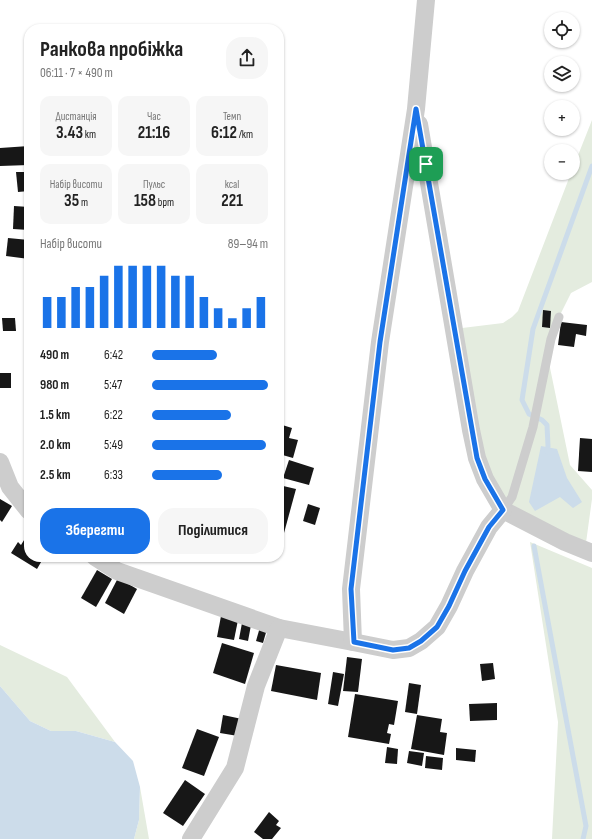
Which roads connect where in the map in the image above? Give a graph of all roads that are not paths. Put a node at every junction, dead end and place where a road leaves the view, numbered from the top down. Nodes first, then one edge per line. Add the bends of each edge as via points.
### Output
1 (426, 0) edge
2 (416, 109) junction
3 (559, 317) dead end
4 (0, 462) edge
5 (24, 505) edge
6 (503, 510) junction
7 (592, 553) edge
8 (103, 562) edge
9 (279, 628) junction
10 (354, 642) junction
11 (191, 839) edge

1 - 2 street
2 - 6 street via 477,458 485,479
2 - 10 street via 380,342 351,589
3 - 6 lane via 533,427 512,497
4 - 5 street via 10,487
6 - 7 street
6 - 10 street via 489,527 449,606 432,632 409,648 393,650
8 - 9 street via 117,571
9 - 10 street
9 - 11 street via 256,686 235,768

